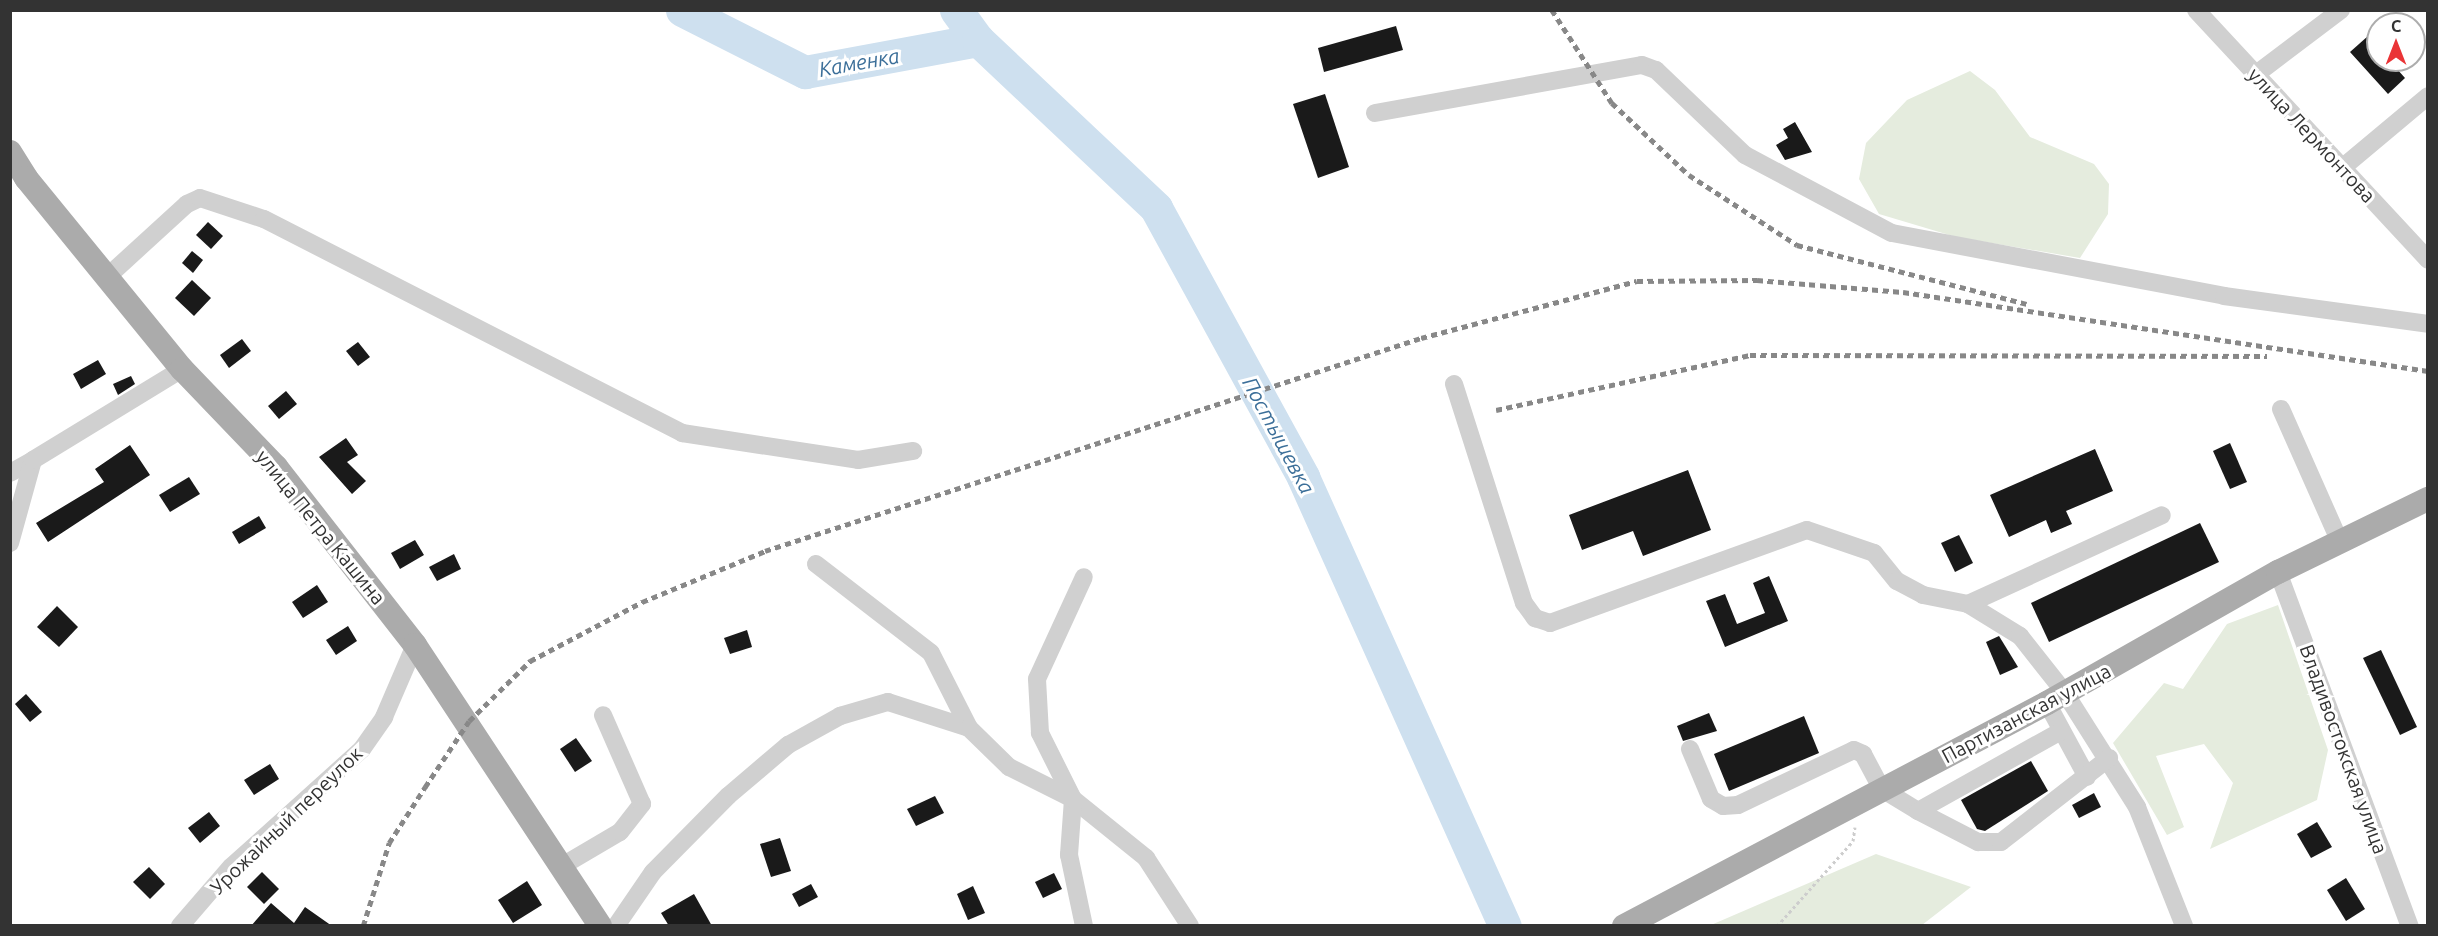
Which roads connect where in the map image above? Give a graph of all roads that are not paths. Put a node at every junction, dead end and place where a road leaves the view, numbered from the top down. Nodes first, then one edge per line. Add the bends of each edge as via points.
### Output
1 (2196, 10) edge
2 (2341, 10) edge
3 (2255, 75) junction
4 (2427, 96) edge
5 (1375, 113) dead end
6 (10, 152) edge
7 (2342, 168) junction
8 (18, 179) edge
9 (2427, 260) edge
10 (107, 277) junction
11 (2427, 324) edge
12 (182, 369) junction
13 (1454, 384) dead end
14 (2281, 409) dead end
15 (913, 451) dead end
16 (33, 460) junction
17 (10, 473) edge
18 (2427, 500) edge
19 (2162, 515) dead end
20 (2340, 542) junction
21 (10, 543) edge
22 (816, 564) dead end
23 (2278, 572) junction
24 (1084, 577) dead end
25 (1968, 604) junction
26 (415, 645) junction
27 (2056, 698) junction
28 (603, 715) dead end
29 (969, 728) junction
30 (2061, 731) junction
31 (1690, 749) dead end
32 (2109, 758) junction
33 (2087, 777) junction
34 (1882, 789) junction
35 (1072, 799) junction
36 (1918, 811) junction
37 (562, 866) junction
38 (180, 926) edge
39 (600, 926) edge
40 (616, 926) edge
41 (1084, 926) edge
42 (1190, 926) edge
43 (1624, 926) edge
44 (2184, 926) edge
45 (2410, 926) edge

1 - 3 street, улица Лермонтова
2 - 3 street
3 - 7 street, улица Лермонтова
4 - 7 street
5 - 11 street via 1642,65 1656,70 1745,155 1892,233 2224,296
6 - 8 main road, улица Петра Кашина
7 - 9 street, улица Лермонтова
8 - 10 main road, улица Петра Кашина
10 - 12 main road, улица Петра Кашина
10 - 15 street via 187,204 200,198 264,219 682,433 858,460
12 - 16 street
12 - 26 main road, улица Петра Кашина via 276,467
13 - 25 street via 1524,603 1535,618 1551,623 1807,530 1874,552 1897,581 1923,596
14 - 20 street
16 - 17 street
16 - 21 street
18 - 20 main road, Партизанская улица
19 - 25 street
20 - 23 main road, Партизанская улица
22 - 29 street via 931,654
23 - 27 main road, Партизанская улица
23 - 45 street, Владивостокская улица
24 - 35 street via 1037,679 1040,733
25 - 27 street via 2020,636
26 - 37 main road, улица Петра Кашина
26 - 38 street, Урожайный переулок via 384,717 362,749 231,867
27 - 30 street
27 - 32 street
27 - 34 main road, Партизанская улица
28 - 37 street via 642,804 620,832
29 - 35 street via 1009,767
29 - 40 street via 888,702 840,716 789,745 728,796 653,872
30 - 33 street
30 - 36 street
31 - 34 street via 1712,799 1723,806 1738,805 1854,750 1863,754
32 - 33 street
32 - 44 street via 2137,807
33 - 36 street via 2001,842 1978,842
34 - 36 street
34 - 43 main road, Партизанская улица
35 - 41 street via 1069,855
35 - 42 street via 1146,858
37 - 39 main road, улица Петра Кашина

